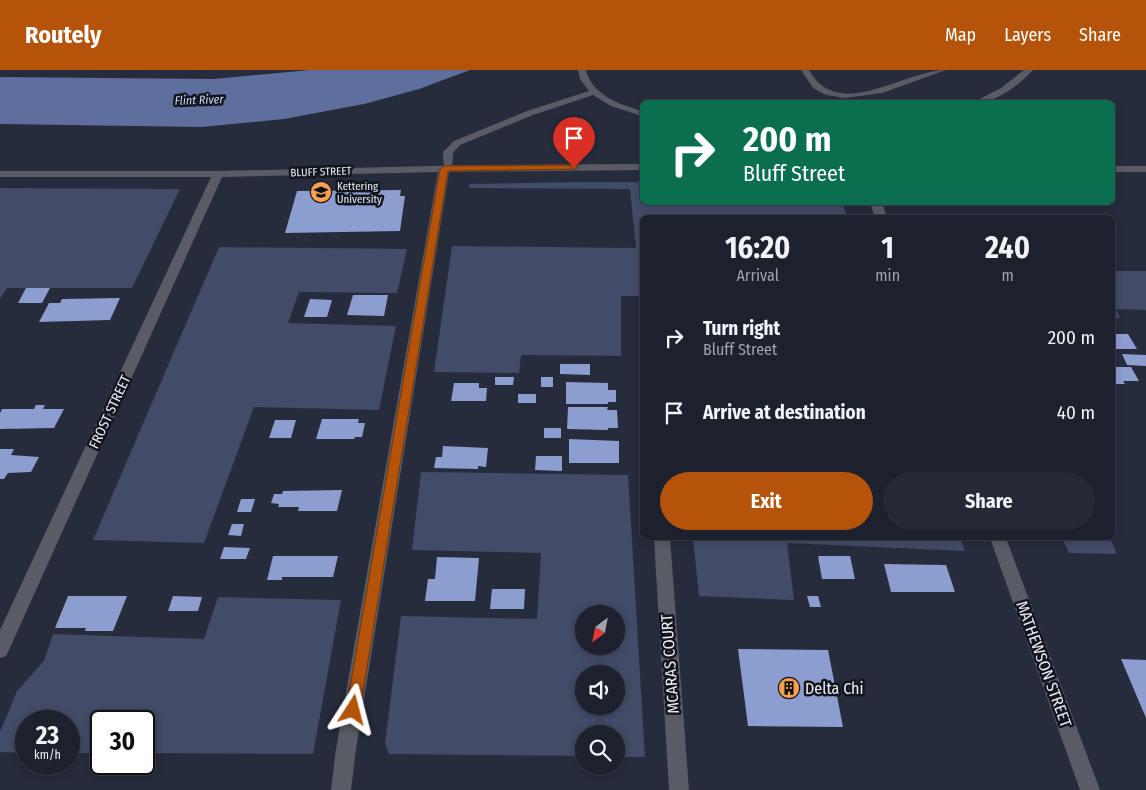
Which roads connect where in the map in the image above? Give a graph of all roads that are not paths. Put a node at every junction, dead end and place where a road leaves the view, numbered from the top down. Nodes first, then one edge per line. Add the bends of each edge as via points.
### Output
1 (582, 70) edge
2 (804, 70) edge
3 (942, 70) edge
4 (1029, 70) edge
5 (595, 92) junction
6 (982, 100) edge
7 (640, 113) edge
8 (640, 167) edge
9 (446, 169) junction
10 (1115, 169) edge
11 (1146, 169) edge
12 (0, 174) edge
13 (218, 174) junction
14 (662, 540) edge
15 (999, 540) edge
16 (0, 650) edge
17 (341, 790) edge
18 (679, 790) edge
19 (1090, 790) edge

1 - 5 lane via 584,79
2 - 3 lane via 820,88 851,96 874,93
4 - 6 lane via 1004,90
5 - 7 lane
5 - 9 lane via 530,113 457,143 448,152
8 - 9 street, BLUFF STREET
9 - 13 street, BLUFF STREET
9 - 17 street
10 - 11 street
12 - 13 street, BLUFF STREET
13 - 16 street, FROST STREET
14 - 18 street, MCARAS COURT
15 - 19 street, MATHEWSON STREET

